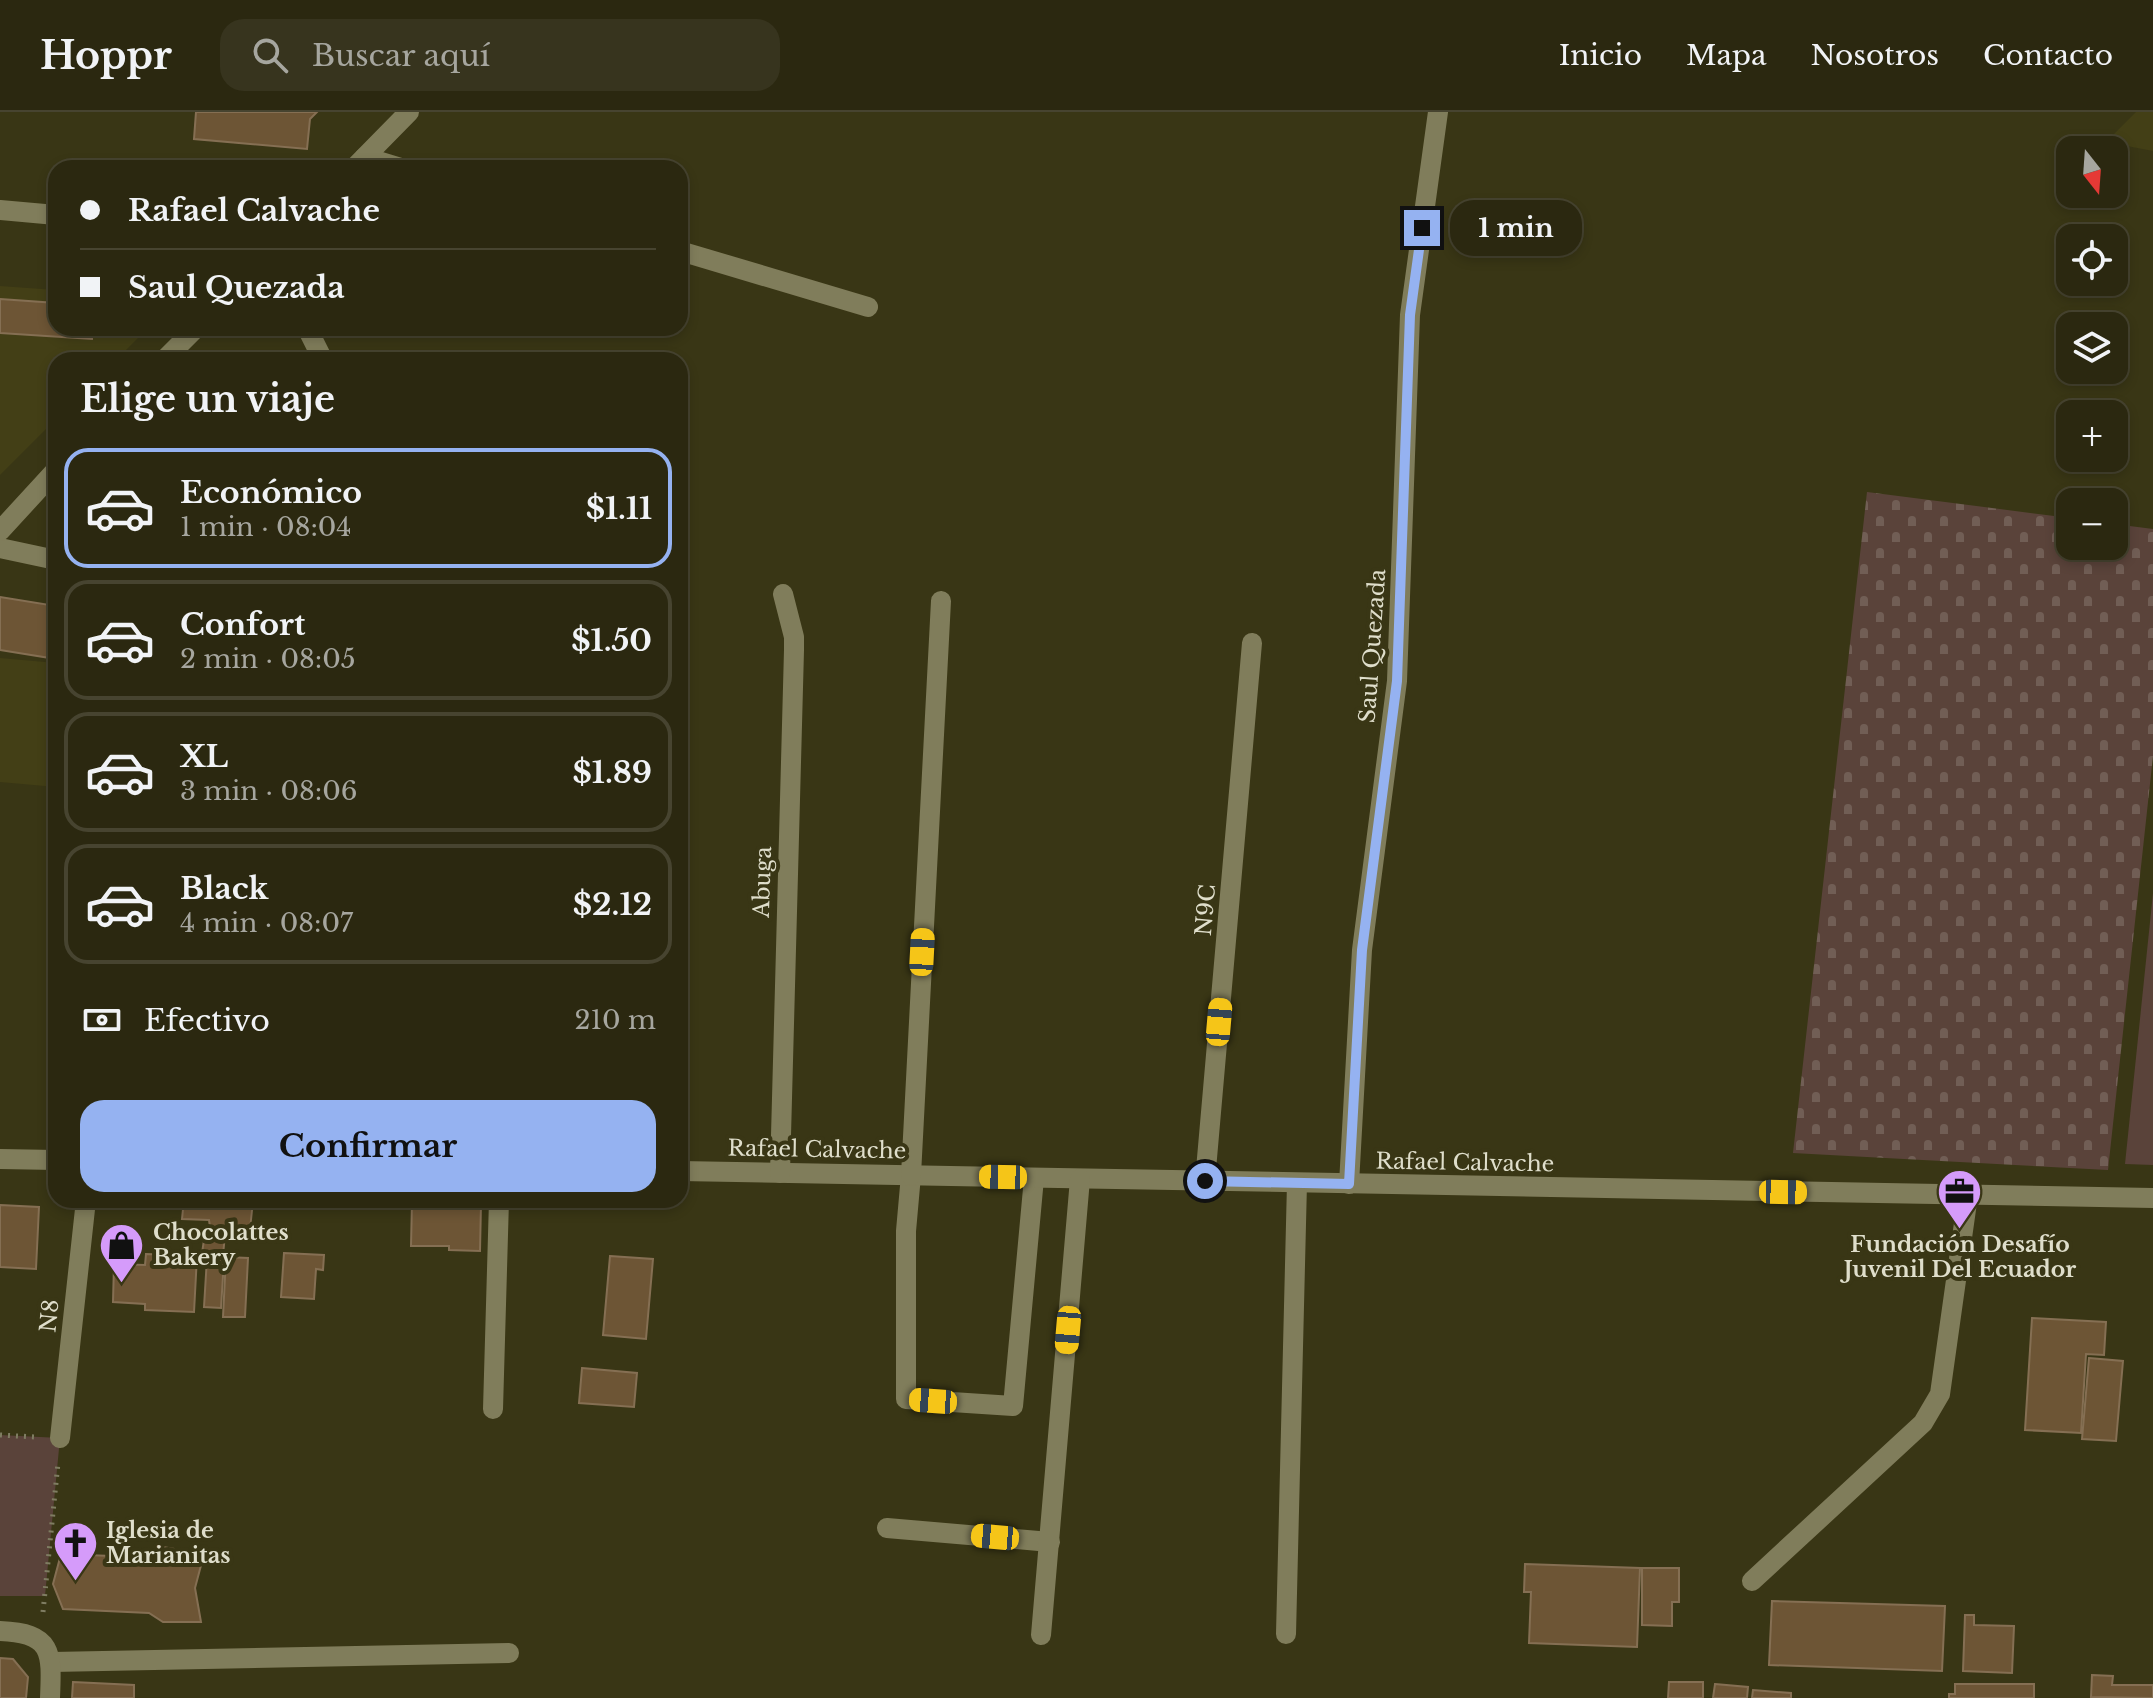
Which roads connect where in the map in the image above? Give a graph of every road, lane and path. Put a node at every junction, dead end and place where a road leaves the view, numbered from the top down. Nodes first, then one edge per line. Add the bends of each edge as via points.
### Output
1 (409, 112) edge
2 (1438, 112) edge
3 (361, 160) edge
4 (0, 210) edge
5 (48, 214) edge
6 (688, 253) edge
7 (868, 307) dead end
8 (188, 336) edge
9 (172, 352) edge
10 (48, 479) edge
11 (0, 531) edge
12 (0, 548) edge
13 (48, 558) edge
14 (783, 594) dead end
15 (941, 601) dead end
16 (1252, 643) dead end
17 (0, 1159) edge
18 (48, 1160) edge
19 (688, 1171) edge
20 (780, 1173) junction
21 (911, 1175) junction
22 (1034, 1178) junction
23 (1080, 1179) junction
24 (1205, 1181) junction
25 (1297, 1183) junction
26 (1349, 1184) junction
27 (1968, 1195) junction
28 (2153, 1198) edge
29 (85, 1208) edge
30 (499, 1208) edge
31 (493, 1409) dead end
32 (60, 1438) joint
33 (887, 1528) dead end
34 (1050, 1542) junction
35 (1752, 1581) dead end
36 (0, 1631) edge
37 (1286, 1634) dead end
38 (1041, 1635) dead end
39 (40, 1643) junction
40 (509, 1653) dead end
41 (52, 1662) junction
42 (50, 1698) edge

1 - 3 street
2 - 26 street, Saul Quezada via 1410,315 1397,681 1362,950
4 - 5 street
6 - 7 street
8 - 9 street
10 - 11 street
12 - 13 street
14 - 20 street, Abuga via 794,650
15 - 21 street
16 - 24 street, N9C
17 - 18 street
19 - 20 street, Rafael Calvache
20 - 21 street, Rafael Calvache
21 - 22 street, Rafael Calvache
21 - 22 street via 906,1399 1013,1406
22 - 23 street, Rafael Calvache
23 - 24 street, Rafael Calvache
23 - 34 street
24 - 25 street, Rafael Calvache
25 - 26 street, Rafael Calvache
25 - 37 street
26 - 27 street, Rafael Calvache
27 - 28 street, Rafael Calvache
27 - 35 street via 1935,1404 1923,1423
29 - 32 street, N8
30 - 31 street
32 - 39 path
33 - 34 street
34 - 38 street
36 - 39 street via 28,1634
39 - 41 street
40 - 41 street
41 - 42 street

